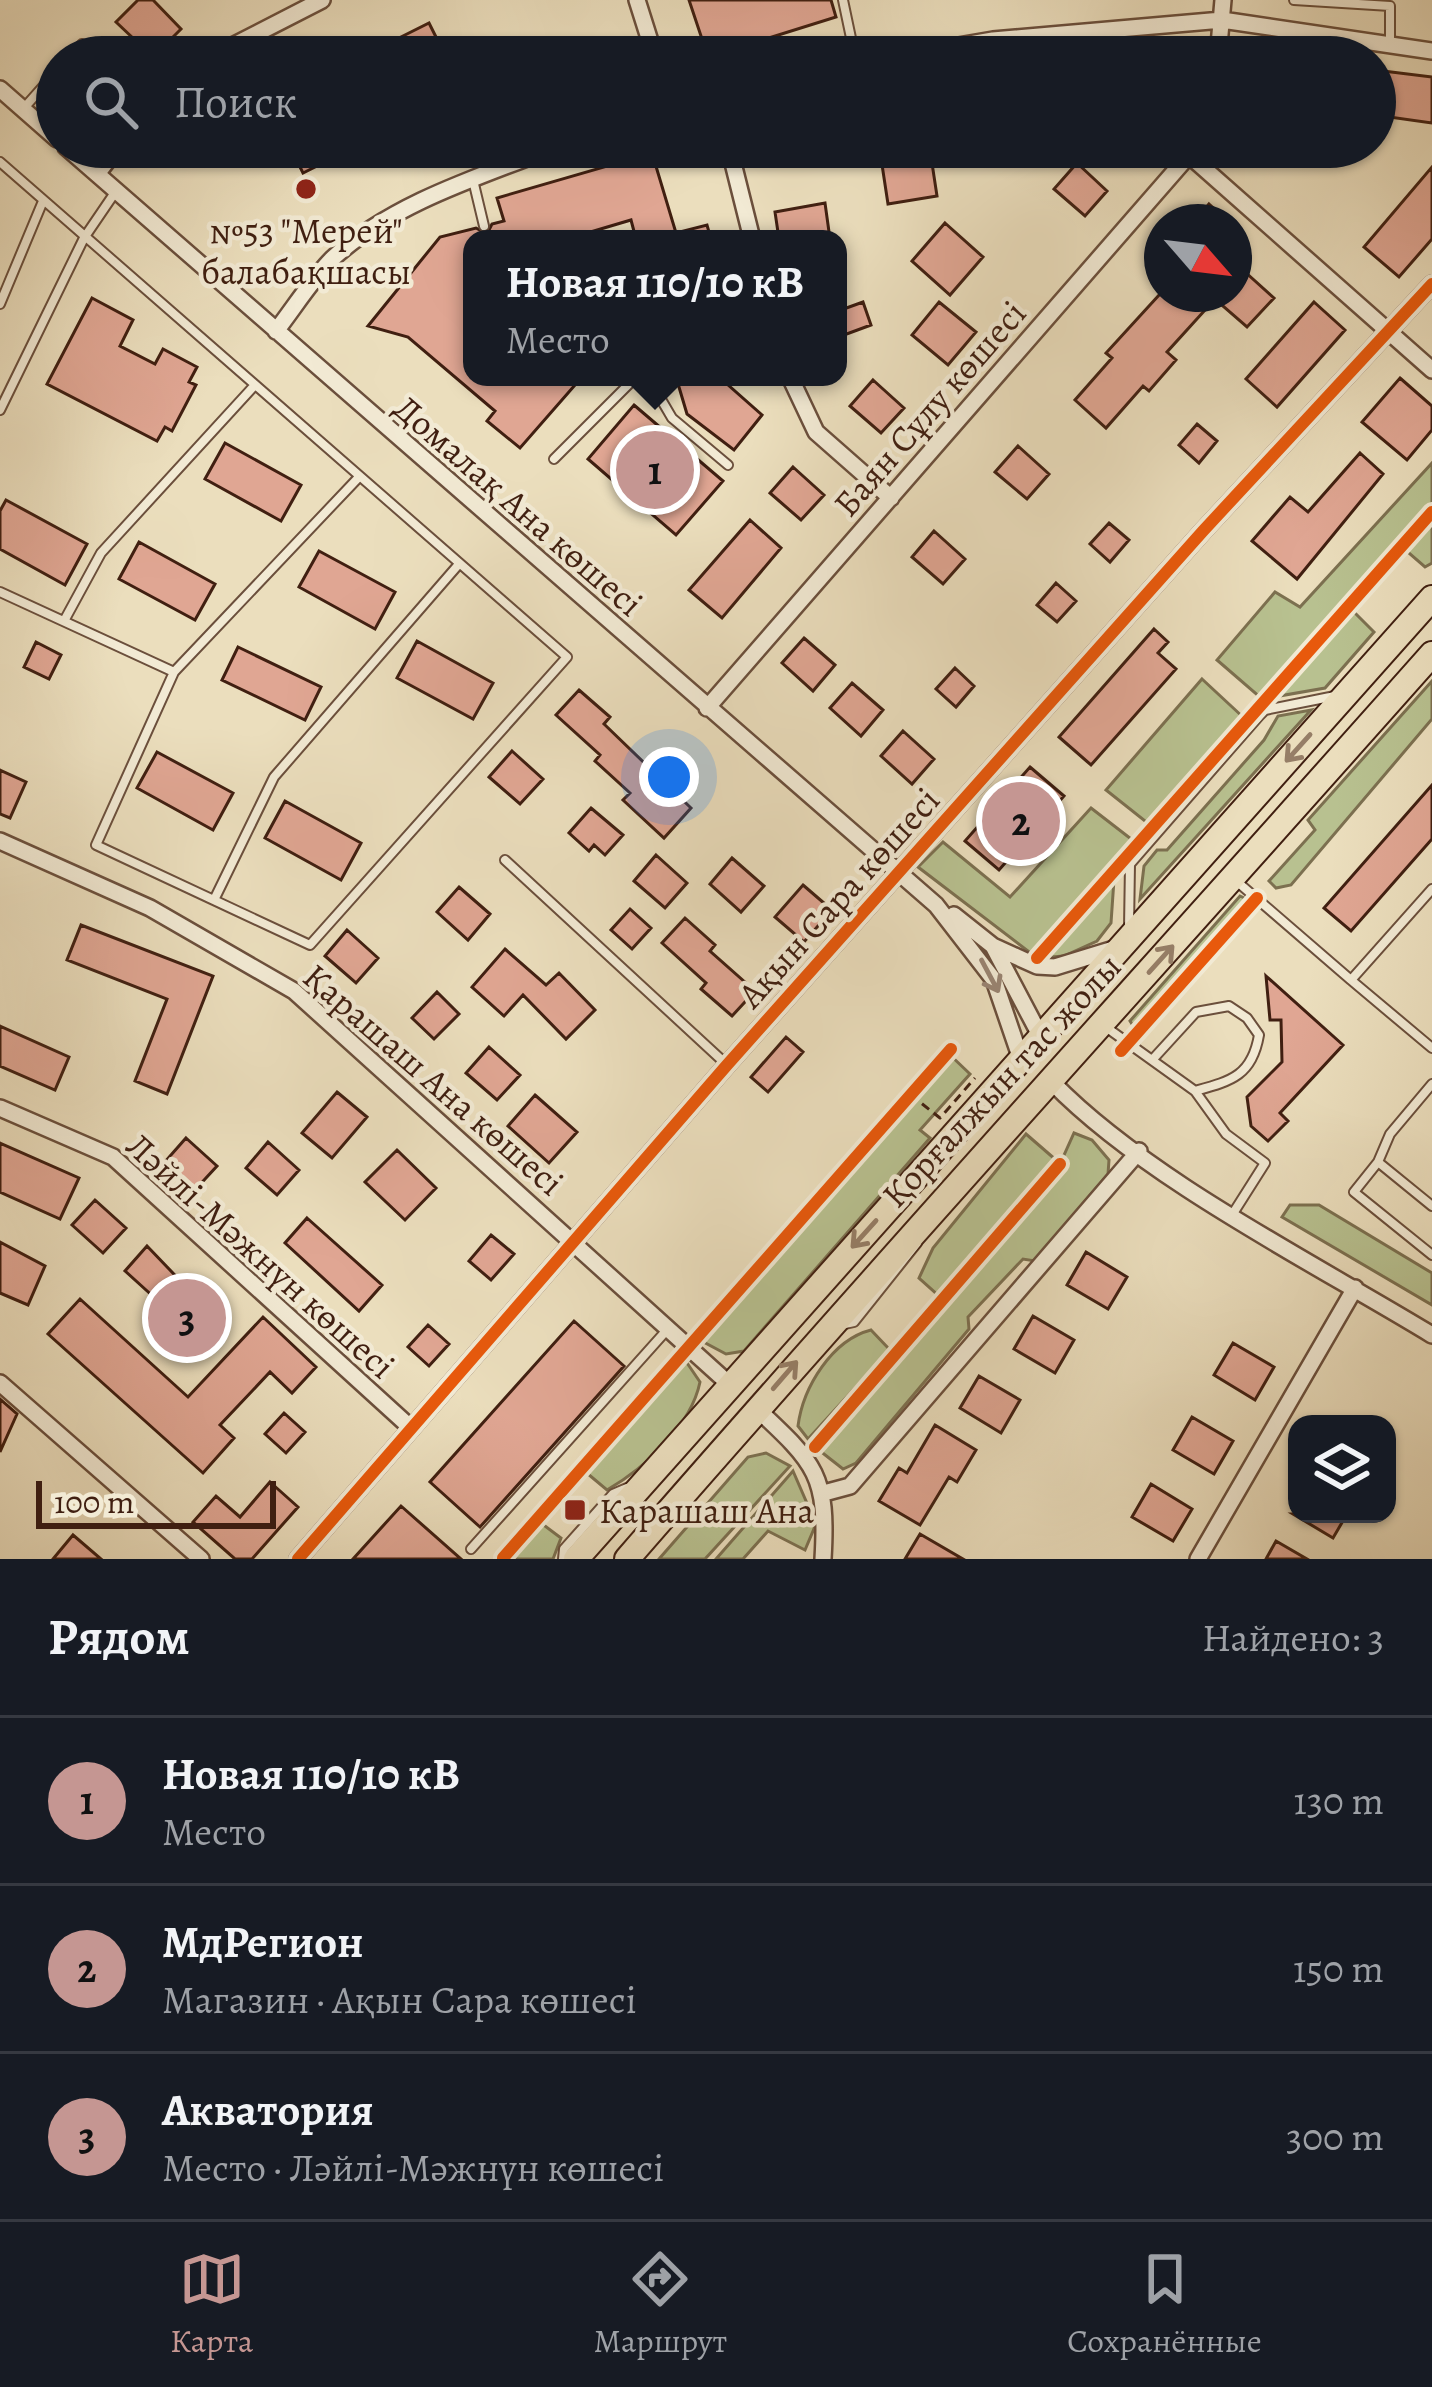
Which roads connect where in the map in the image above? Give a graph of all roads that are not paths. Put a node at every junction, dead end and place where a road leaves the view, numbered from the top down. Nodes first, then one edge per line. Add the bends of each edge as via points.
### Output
1 (322, 0) edge
2 (637, 0) edge
3 (843, 0) edge
4 (1223, 0) edge
5 (1294, 0) edge
6 (1222, 20) junction
7 (252, 36) edge
8 (648, 36) edge
9 (851, 36) edge
10 (1039, 36) edge
11 (1220, 36) edge
12 (1330, 36) edge
13 (1390, 36) edge
14 (1396, 46) edge
15 (1432, 51) edge
16 (0, 89) edge
17 (36, 94) edge
18 (22, 109) junction
19 (36, 121) edge
20 (0, 162) edge
21 (90, 168) edge
22 (102, 168) edge
23 (501, 168) edge
24 (734, 168) edge
25 (1178, 168) edge
26 (1211, 168) edge
27 (97, 174) junction
28 (472, 179) junction
29 (116, 191) junction
30 (43, 201) junction
31 (484, 226) dead end
32 (750, 230) edge
33 (84, 238) junction
34 (1432, 284) edge
35 (0, 304) edge
36 (276, 332) junction
37 (1389, 334) junction
38 (1432, 370) edge
39 (254, 386) junction
40 (627, 386) edge
41 (653, 386) edge
42 (794, 386) edge
43 (0, 410) edge
44 (554, 459) dead end
45 (728, 465) dead end
46 (359, 477) junction
47 (891, 498) junction
48 (460, 564) junction
49 (0, 592) edge
50 (1432, 598) edge
51 (64, 621) junction
52 (1432, 654) edge
53 (175, 672) junction
54 (1348, 693) junction
55 (707, 708) junction
56 (0, 842) edge
57 (505, 860) dead end
58 (901, 874) junction
59 (1233, 878) junction
60 (1432, 889) edge
61 (214, 900) junction
62 (936, 905) junction
63 (1124, 942) junction
64 (993, 946) junction
65 (1351, 980) junction
66 (1102, 1024) junction
67 (1041, 1037) junction
68 (1432, 1048) edge
69 (1021, 1059) junction
70 (1153, 1059) junction
71 (728, 1065) junction
72 (1052, 1082) junction
73 (1432, 1084) edge
74 (1195, 1090) junction
75 (0, 1108) edge
76 (1138, 1151) junction
77 (1378, 1162) junction
78 (1432, 1206) edge
79 (1232, 1214) junction
80 (576, 1244) junction
81 (1432, 1255) edge
82 (1355, 1288) junction
83 (667, 1331) junction
84 (1432, 1335) edge
85 (0, 1383) edge
86 (728, 1383) junction
87 (756, 1408) junction
88 (411, 1428) junction
89 (645, 1480) junction
90 (824, 1493) junction
91 (471, 1549) dead end
92 (628, 1558) edge
93 (200, 1559) edge
94 (298, 1559) edge
95 (563, 1559) edge
96 (576, 1559) edge
97 (823, 1559) edge
98 (1198, 1559) edge

1 - 7 street
2 - 8 street
3 - 9 lane
4 - 6 street
5 - 13 lane via 1390,7
6 - 10 street
6 - 11 street
6 - 12 street
14 - 15 street
16 - 18 street
17 - 18 lane
18 - 19 street
20 - 30 lane
21 - 27 street, Домалақ Ана көшесі
22 - 27 street
23 - 28 street
24 - 32 street
25 - 47 street, Баян Сұлу көшесі
26 - 37 street
27 - 29 street, Домалақ Ана көшесі
28 - 31 lane
28 - 36 street via 368,230 330,261
29 - 33 lane
29 - 36 street, Домалақ Ана көшесі
30 - 33 lane
30 - 35 lane
33 - 39 lane
33 - 43 lane
34 - 37 street, Ақын Сара көшесі
36 - 55 street, Домалақ Ана көшесі
37 - 38 street
37 - 58 street, Ақын Сара көшесі via 1202,531
39 - 46 lane
39 - 51 lane via 101,553
40 - 44 lane
41 - 45 lane via 672,418
42 - 47 street via 816,432
46 - 48 lane
46 - 53 lane
47 - 55 street, Баян Сұлу көшесі
48 - 61 lane via 274,777
48 - 61 lane via 567,657 310,945
49 - 51 lane
50 - 54 main road, Қорғалжын тас жолы
51 - 53 lane
52 - 59 main road, Қорғалжын тас жолы
53 - 61 lane via 97,844
54 -> 63 main road, Қорғалжын тас жолы
54 - 63 lane via 1259,716 1130,864
55 - 58 street, Домалақ Ана көшесі
56 - 80 street, Қарашаш Ана көшесі via 150,908 294,992
57 - 71 lane
58 - 62 street, Домалақ Ана көшесі
58 - 71 street, Ақын Сара көшесі
59 - 65 lane
66 -> 59 main road, Қорғалжын тас жолы
60 - 65 lane
62 - 64 street, Домалақ Ана көшесі
62 -> 69 street, Домалақ Ана көшесі via 994,980
63 - 64 street via 1055,967
63 - 67 main road, Қорғалжын тас жолы
64 - 67 street, Домалақ Ана көшесі
65 - 68 lane
66 - 70 lane
66 - 72 main road, Қорғалжын тас жолы
67 - 69 main road, Қорғалжын тас жолы
67 - 72 main road
69 - 72 main road
69 -> 86 main road, Қорғалжын тас жолы
70 - 74 lane
70 - 74 lane via 1196,1012 1229,1006 1247,1018 1259,1035 1248,1071
71 - 80 street, Ақын Сара көшесі
72 - 76 street via 1085,1117
87 -> 72 main road, Қорғалжын тас жолы
73 - 77 lane via 1390,1134
74 - 79 lane via 1226,1134 1265,1163
75 - 88 street, Ләйлі-Мәжнүн көшесі via 113,1157
76 - 79 street
76 - 90 street via 850,1486
77 - 78 lane
77 - 81 lane via 1354,1192
79 - 82 street
80 - 83 street, Қарашаш Ана көшесі
80 - 88 street, Ақын Сара көшесі
82 - 84 street
82 - 98 street
83 - 86 street, Қарашаш Ана көшесі
83 - 91 lane
85 - 93 street
86 - 89 main road, Қорғалжын тас жолы
87 - 90 street via 807,1455
87 - 92 main road, Қорғалжын тас жолы
88 - 94 street, Ақын Сара көшесі
89 - 95 lane via 613,1495
89 - 96 main road, Қорғалжын тас жолы
90 - 97 street

